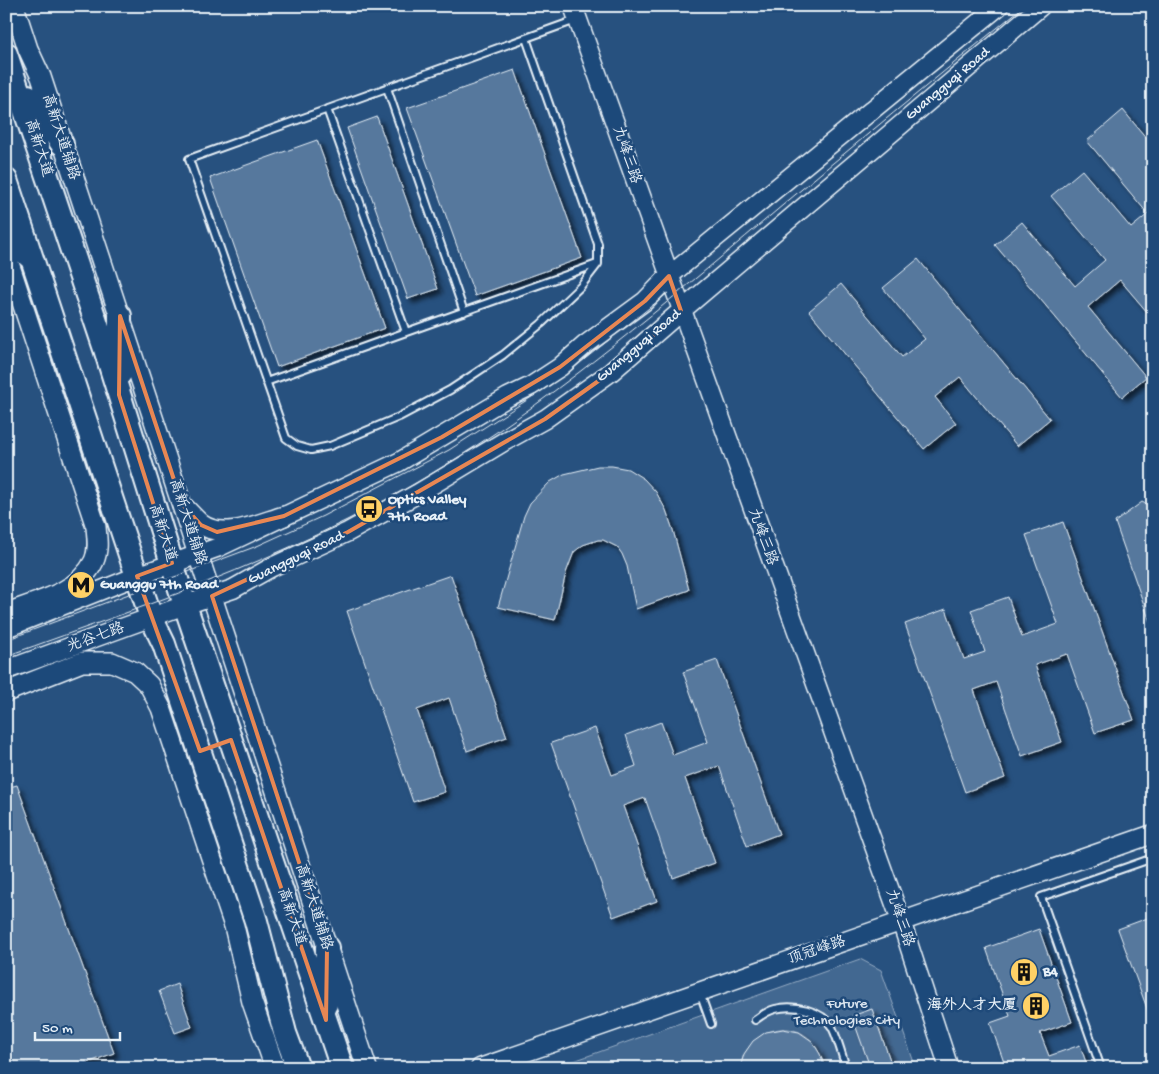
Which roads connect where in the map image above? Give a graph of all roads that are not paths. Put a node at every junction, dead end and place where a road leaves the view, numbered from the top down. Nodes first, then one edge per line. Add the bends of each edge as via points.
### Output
1 (14, 6) edge
2 (999, 6) edge
3 (1041, 6) edge
4 (575, 13) edge
5 (526, 38) junction
6 (6, 54) edge
7 (14, 78) junction
8 (387, 88) junction
9 (327, 109) junction
10 (62, 144) junction
11 (6, 180) edge
12 (6, 228) edge
13 (6, 254) edge
14 (598, 264) junction
15 (36, 270) junction
16 (669, 276) junction
17 (681, 311) junction
18 (464, 312) junction
19 (120, 316) junction
20 (406, 332) junction
21 (266, 382) junction
22 (119, 395) junction
23 (100, 466) junction
24 (182, 504) junction
25 (284, 516) junction
26 (98, 545) junction
27 (198, 554) junction
28 (172, 563) junction
29 (137, 576) junction
30 (81, 577) junction
31 (212, 596) junction
32 (184, 605) junction
33 (45, 612) junction
34 (6, 613) edge
35 (151, 617) junction
36 (6, 628) edge
37 (82, 662) junction
38 (10, 668) edge
39 (6, 692) edge
40 (231, 740) junction
41 (200, 751) junction
42 (1153, 834) edge
43 (1153, 858) edge
44 (901, 921) junction
45 (327, 948) junction
46 (700, 992) junction
47 (326, 1020) junction
48 (755, 1020) dead end
49 (711, 1024) dead end
50 (263, 1035) junction
51 (368, 1064) edge
52 (275, 1068) edge
53 (296, 1068) edge
54 (342, 1068) edge
55 (480, 1068) edge
56 (846, 1068) edge
57 (949, 1068) edge
58 (1101, 1068) edge

1 - 10 main road, 高新大道辅路
2 - 16 street, Guangguqi Road
3 - 17 street, Guangguqi Road
4 - 5 lane
4 - 16 street, 九峰三路
5 - 8 lane
5 - 14 lane via 598,244
6 - 7 highway, 高新大道
7 - 10 highway
7 - 22 highway, 高新大道
8 - 9 lane
8 - 18 lane
9 - 20 lane
9 - 21 lane via 189,159
10 - 19 main road, 高新大道辅路
11 - 15 highway
12 - 15 main road
13 - 26 main road via 96,527
14 - 18 lane
14 - 21 lane via 581,286 541,324 450,390 399,417 330,446 311,450 286,438
15 - 23 highway
16 - 17 street, 九峰三路
16 - 25 street, Guangguqi Road via 645,301 532,386 399,462
17 - 31 street, Guangguqi Road via 611,372 545,419 348,532 233,589
17 - 44 street, 九峰三路
18 - 20 lane
19 - 22 highway
19 - 24 main road, 高新大道辅路
20 - 21 lane
22 - 28 highway, 高新大道
23 - 26 main road via 106,512
23 - 29 highway
24 - 25 main road via 201,525 217,532 232,531
24 - 27 main road, 高新大道辅路
25 - 27 street, Guangguqi Road
26 - 30 main road via 94,561
27 - 28 street, Guangguqi Road
27 - 31 main road, 高新大道辅路
28 - 29 street
28 - 32 highway, 高新大道
29 - 33 street
29 - 35 highway
30 - 33 street via 66,600
30 - 34 main road via 68,589
31 - 32 street, Guangguqi Road
31 - 45 main road, 高新大道辅路
32 - 35 street, 光谷七路
32 - 40 highway, 高新大道
33 - 36 street
35 - 38 street, 光谷七路
35 - 41 highway via 164,644
37 - 38 street
37 - 39 main road
37 - 50 main road via 112,662 135,672 149,685 161,708 234,926
40 - 41 highway
40 - 47 highway, 高新大道
41 - 53 highway via 256,921
42 - 44 street, 顶冠峰路
43 - 58 lane via 1041,897
44 - 46 street, 顶冠峰路
44 - 57 street, 九峰三路
45 - 47 highway
45 - 51 main road, 高新大道辅路
46 - 49 lane
46 - 55 street, 顶冠峰路
47 - 54 highway, 高新大道
48 - 56 lane via 776,1008 791,1007 815,1013 832,1027
50 - 52 main road
50 - 53 main road

